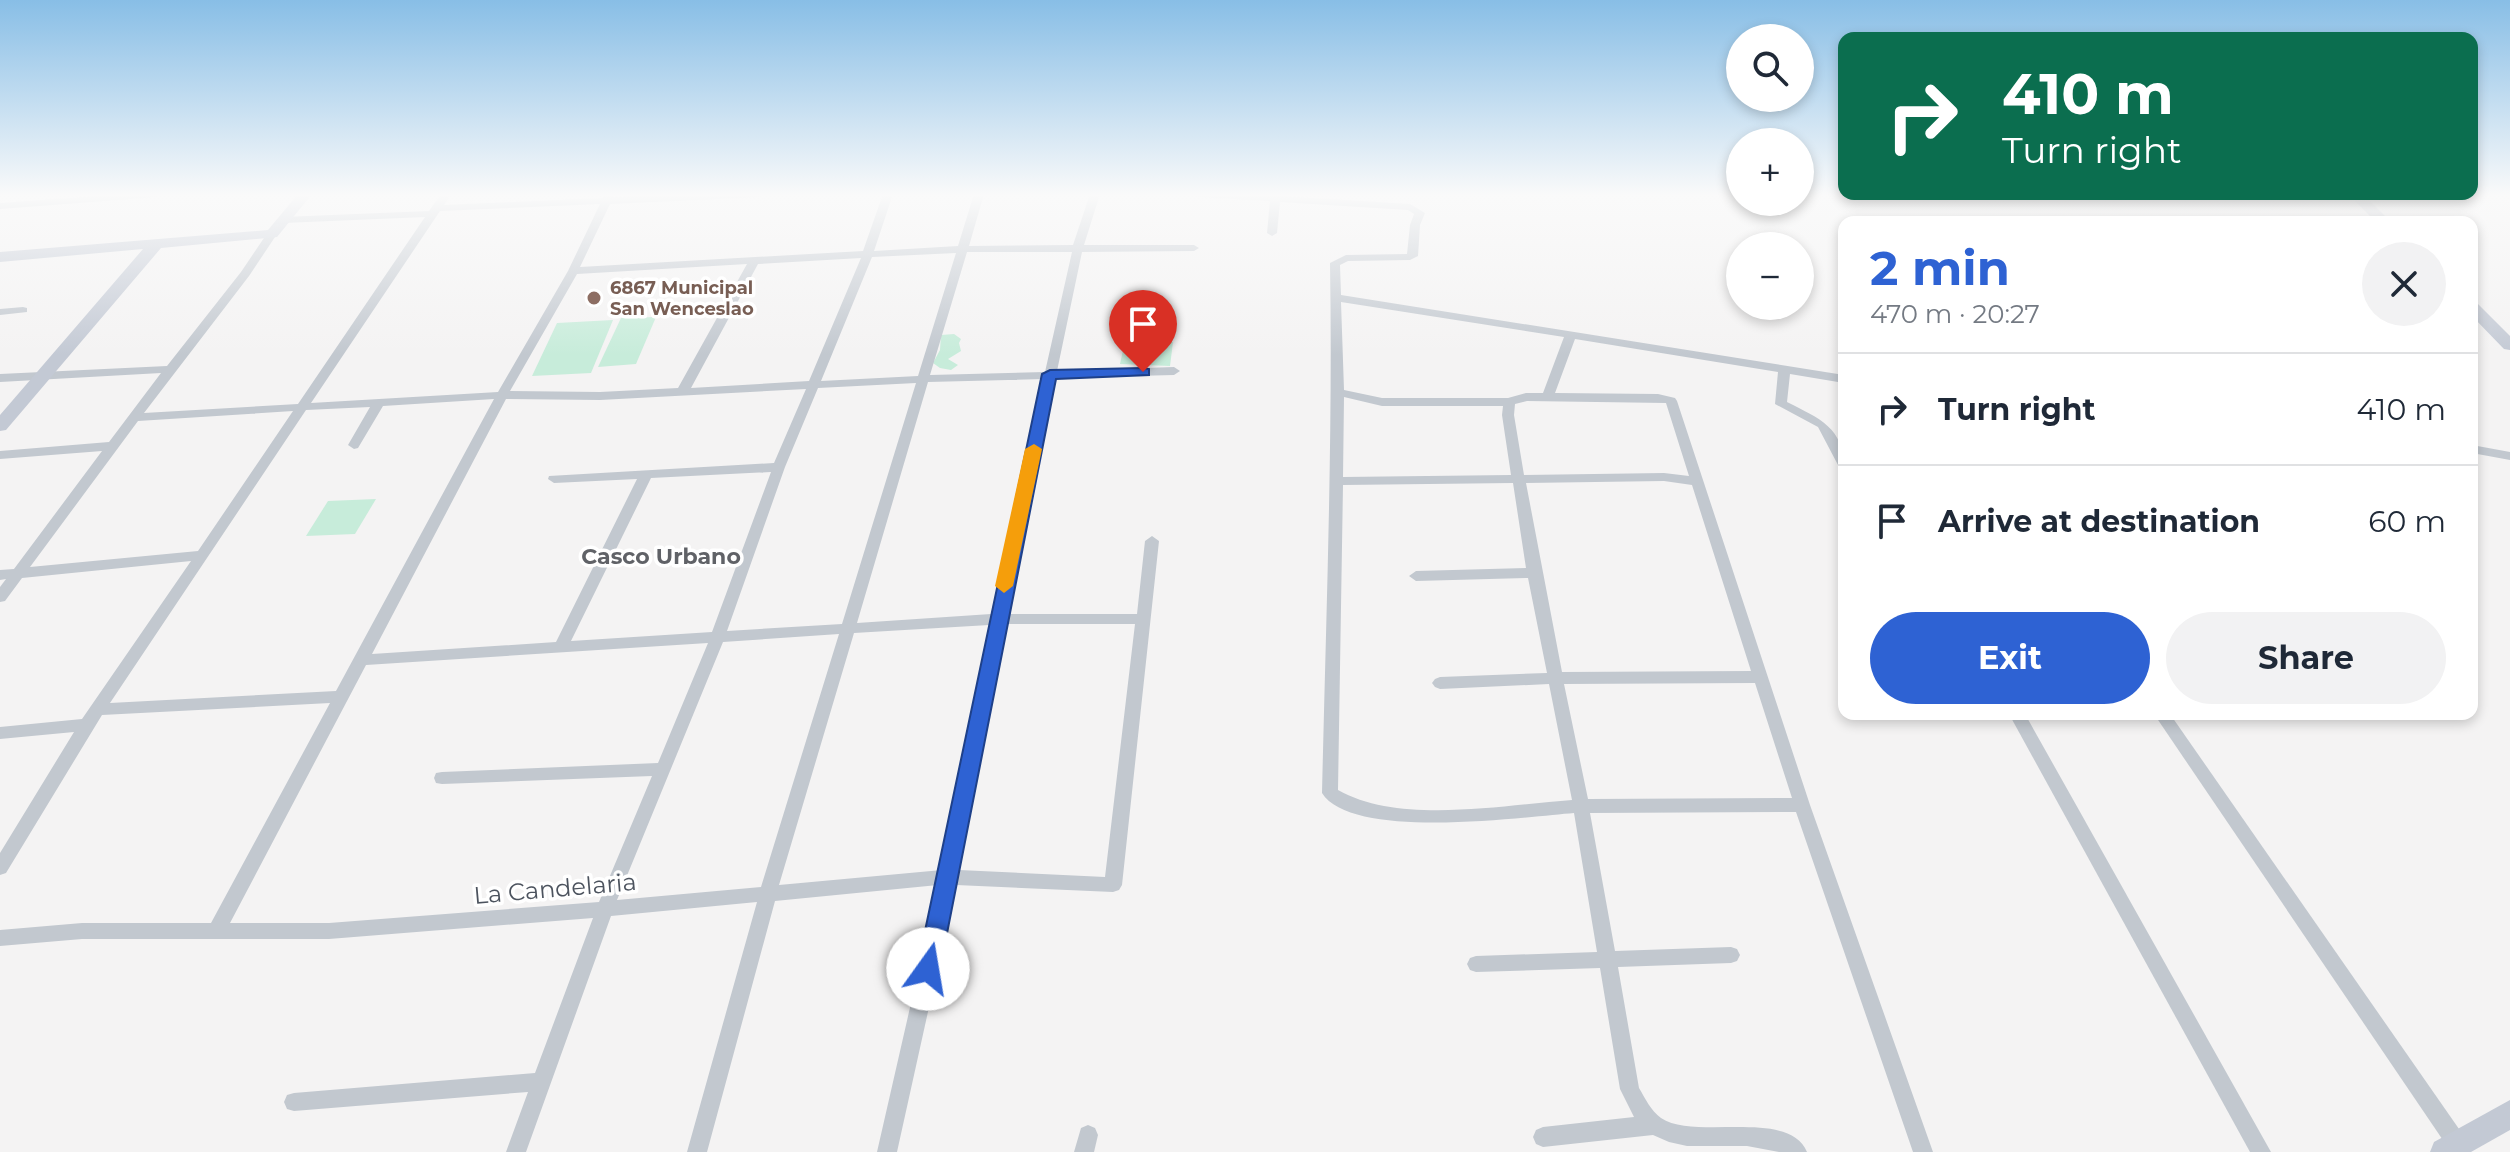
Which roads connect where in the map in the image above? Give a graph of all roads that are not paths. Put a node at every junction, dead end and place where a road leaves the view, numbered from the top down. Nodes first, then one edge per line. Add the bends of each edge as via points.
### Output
1 (1078, 247) edge
2 (111, 248) edge
3 (153, 248) edge
4 (263, 248) edge
5 (410, 248) edge
6 (584, 248) edge
7 (870, 248) edge
8 (1034, 248) edge
9 (1166, 248) edge
10 (1194, 248) dead end
11 (1414, 248) edge
12 (962, 249) junction
13 (868, 253) junction
14 (0, 257) edge
15 (755, 260) junction
16 (573, 271) junction
17 (1334, 297) junction
18 (23, 310) dead end
19 (0, 312) edge
20 (2478, 313) edge
21 (1571, 335) junction
22 (2510, 345) edge
23 (170, 369) junction
24 (1784, 369) junction
25 (1174, 371) dead end
26 (1050, 374) junction
27 (43, 377) junction
28 (0, 378) edge
29 (1838, 378) edge
30 (924, 379) junction
31 (815, 386) junction
32 (683, 391) junction
33 (1338, 392) junction
34 (502, 395) junction
35 (1548, 397) junction
36 (379, 402) junction
37 (1509, 402) junction
38 (303, 407) junction
39 (135, 417) junction
40 (0, 426) edge
41 (354, 445) dead end
42 (112, 446) junction
43 (2478, 450) edge
44 (1838, 454) edge
45 (0, 455) edge
46 (2510, 456) edge
47 (779, 467) junction
48 (646, 474) junction
49 (1517, 478) junction
50 (554, 479) dead end
51 (1336, 481) junction
52 (1697, 481) junction
53 (1152, 541) dead end
54 (201, 555) junction
55 (18, 572) junction
56 (1534, 573) junction
57 (0, 575) edge
58 (1416, 576) dead end
59 (0, 597) edge
60 (997, 619) junction
61 (1142, 619) junction
62 (849, 629) junction
63 (718, 637) junction
64 (560, 648) junction
65 (362, 660) junction
66 (1762, 677) junction
67 (1555, 678) junction
68 (1440, 683) dead end
69 (341, 697) junction
70 (99, 709) junction
71 (2020, 720) edge
72 (2166, 720) edge
73 (87, 725) junction
74 (0, 733) edge
75 (664, 769) junction
76 (442, 778) dead end
77 (1802, 805) junction
78 (1581, 806) junction
79 (0, 868) edge
80 (949, 877) junction
81 (768, 894) junction
82 (605, 909) junction
83 (218, 928) junction
84 (0, 938) edge
85 (1731, 955) dead end
86 (1607, 961) junction
87 (1476, 964) dead end
88 (542, 1082) junction
89 (294, 1102) dead end
90 (2510, 1114) edge
91 (1653, 1125) junction
92 (1543, 1137) dead end
93 (2452, 1149) edge
94 (516, 1152) edge
95 (697, 1152) edge
96 (887, 1152) edge
97 (1797, 1152) edge
98 (1923, 1152) edge
99 (2261, 1152) edge

1 - 26 street
2 - 14 main road
3 - 27 main road
4 - 23 street
5 - 38 street
6 - 16 street
7 - 13 street
8 - 12 street
9 - 10 street
11 - 17 street via 1414,254 1401,259 1340,259 1335,263
12 - 13 street
12 - 30 street
13 - 15 street
13 - 31 street
15 - 16 street
15 - 32 street
16 - 34 street
17 - 21 street
17 - 33 street
18 - 19 street
20 - 22 main road
21 - 24 street
21 - 35 street
23 - 27 street
23 - 39 street
24 - 29 street
24 - 44 street via 1781,404 1823,425
25 - 26 street
26 - 30 street
26 - 60 street
27 - 28 street
27 - 40 main road
30 - 31 street
30 - 62 street
31 - 32 street
31 - 47 street
32 - 34 street
33 - 37 street via 1382,402
33 - 51 street
34 - 36 street
34 - 65 street
35 - 37 street
35 - 52 street via 1671,401
36 - 38 street
36 - 41 street
37 - 49 street
38 - 39 street
38 - 54 street
39 - 42 street
42 - 45 street
42 - 55 street
43 - 46 street
47 - 48 street
47 - 63 street
48 - 50 street
48 - 64 street
49 - 51 street
49 - 52 street
49 - 56 street
51 - 78 street via 1330,793 1357,810 1445,816
52 - 66 street
53 - 61 street
54 - 55 street
54 - 70 street
55 - 57 street
55 - 59 street
56 - 58 street
56 - 67 street
60 - 61 street
60 - 62 street
60 - 80 street
61 - 80 street, La Candelaria via 1113,885
62 - 63 street
62 - 81 street
63 - 64 street
63 - 75 street
64 - 65 street
65 - 69 street
66 - 67 street
66 - 77 street
67 - 68 street
67 - 78 street
69 - 70 street
69 - 83 street
70 - 73 street
71 - 99 street
72 - 93 street
73 - 74 street
73 - 79 street
75 - 76 street
75 - 82 street
77 - 78 street
77 - 98 street
78 - 86 street
80 - 81 street, La Candelaria
80 - 96 street
81 - 82 street, La Candelaria
81 - 95 street
82 - 83 street, La Candelaria via 329,931
82 - 88 street
83 - 84 street, La Candelaria
85 - 86 street
86 - 87 street
86 - 91 street via 1630,1089
88 - 89 street
88 - 94 street
90 - 93 main road
91 - 92 street
91 - 97 street via 1672,1134 1777,1140

